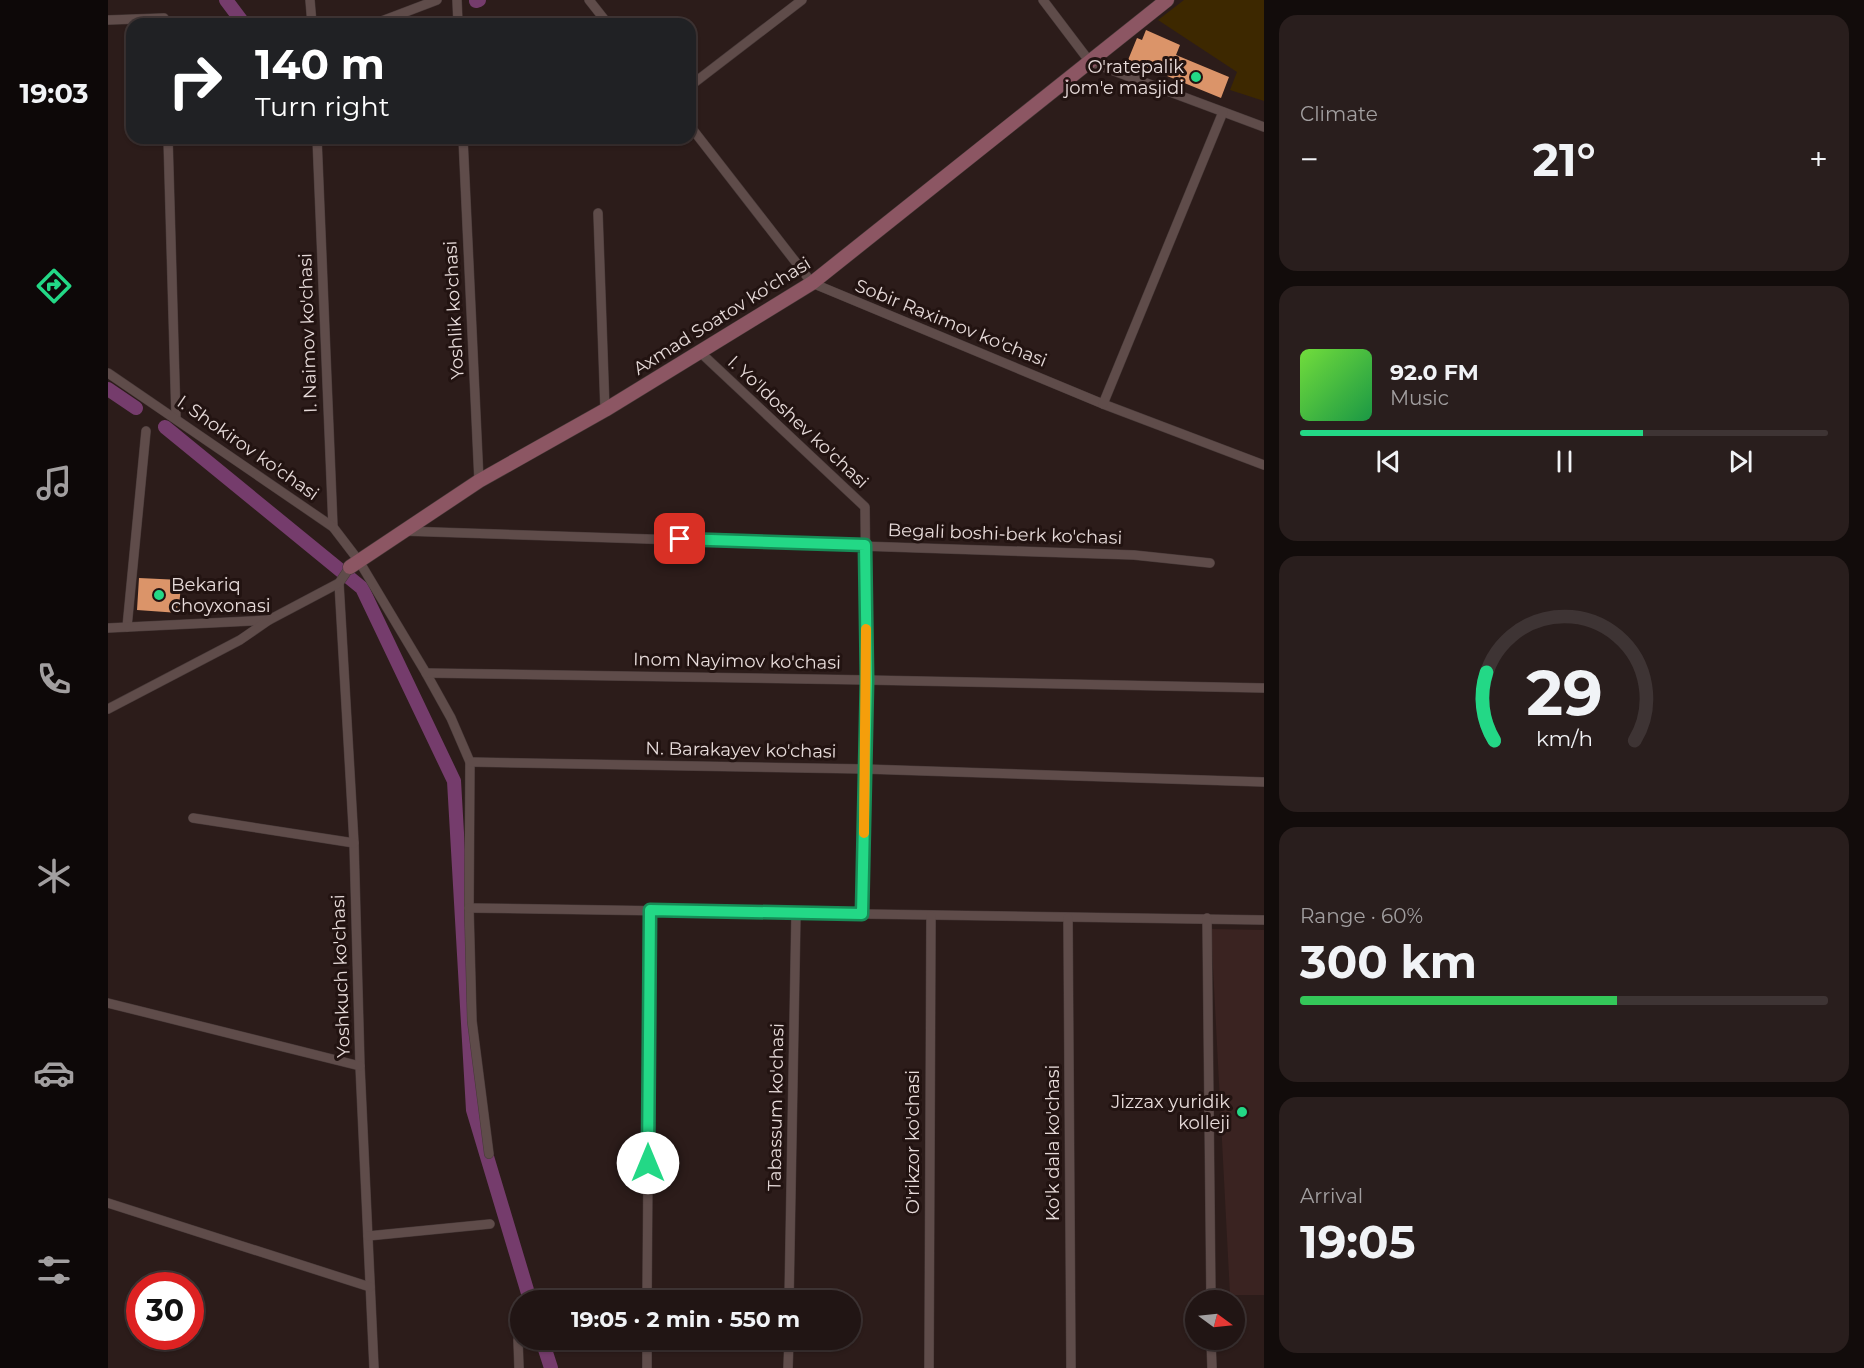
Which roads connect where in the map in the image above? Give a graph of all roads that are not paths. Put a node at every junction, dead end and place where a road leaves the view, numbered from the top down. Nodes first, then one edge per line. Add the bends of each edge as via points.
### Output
1 (310, 0) edge
2 (437, 0) edge
3 (457, 0) edge
4 (589, 0) edge
5 (802, 0) edge
6 (1043, 0) edge
7 (1167, 0) edge
8 (312, 18) edge
9 (390, 18) edge
10 (458, 18) edge
11 (603, 18) edge
12 (126, 19) edge
13 (108, 20) edge
14 (1090, 62) junction
15 (696, 81) edge
16 (1222, 112) junction
17 (1264, 127) edge
18 (696, 134) edge
19 (168, 144) edge
20 (317, 144) edge
21 (463, 144) edge
22 (598, 213) dead end
23 (812, 283) junction
24 (701, 352) junction
25 (108, 373) edge
26 (1103, 404) junction
27 (605, 410) junction
28 (176, 418) junction
29 (146, 431) dead end
30 (1264, 465) edge
31 (479, 481) junction
32 (333, 527) junction
33 (403, 531) junction
34 (865, 545) junction
35 (1210, 563) dead end
36 (348, 571) junction
37 (269, 620) junction
38 (127, 627) junction
39 (108, 628) edge
40 (426, 673) junction
41 (867, 680) junction
42 (1264, 688) edge
43 (108, 709) edge
44 (470, 762) junction
45 (866, 769) junction
46 (1264, 782) edge
47 (193, 818) dead end
48 (354, 843) junction
49 (469, 908) junction
50 (650, 910) junction
51 (796, 913) junction
52 (862, 914) junction
53 (931, 916) junction
54 (1068, 918) junction
55 (1207, 918) junction
56 (1264, 920) edge
57 (108, 1003) edge
58 (360, 1065) junction
59 (489, 1154) dead end
60 (108, 1203) edge
61 (490, 1224) dead end
62 (368, 1236) junction
63 (370, 1287) junction
64 (647, 1290) edge
65 (789, 1290) edge
66 (1211, 1290) edge
67 (518, 1350) edge
68 (647, 1350) edge
69 (789, 1350) edge
70 (1211, 1350) edge
71 (374, 1368) edge
72 (519, 1368) edge
73 (646, 1368) edge
74 (788, 1368) edge
75 (929, 1368) edge
76 (1071, 1368) edge
77 (1212, 1368) edge

1 - 8 street
2 - 9 street
3 - 10 street
4 - 11 street
5 - 15 street
6 - 14 street
7 - 14 street, Axmad Soatov ko'chasi
12 - 13 street
14 - 16 street
14 - 23 street, Axmad Soatov ko'chasi
16 - 17 street
16 - 26 street
18 - 23 street, Sobir Raximov ko'chasi
19 - 28 street
20 - 32 street, I. Naimov ko'chasi
21 - 31 street, Yoshlik ko'chasi
22 - 27 street
23 - 24 street, Axmad Soatov ko'chasi
23 - 26 street, Sobir Raximov ko'chasi
24 - 27 street, Axmad Soatov ko'chasi
24 - 34 street, I. Yo'ldoshev ko'chasi via 865,507
25 - 28 street, I. Shokirov ko'chasi
26 - 30 street, Sobir Raximov ko'chasi
27 - 31 street, Axmad Soatov ko'chasi
28 - 32 street, I. Shokirov ko'chasi
29 - 38 street
31 - 33 street, Axmad Soatov ko'chasi
32 - 36 street, I. Shokirov ko'chasi
33 - 34 street, Begali boshi-berk ko'chasi
33 - 36 street, Axmad Soatov ko'chasi
34 - 35 street, Begali boshi-berk ko'chasi via 1134,555
34 - 41 street, I. Yo'ldoshev ko'chasi
36 - 37 street
36 - 40 street, I. Shokirov ko'chasi
36 - 48 street, Yoshkuch ko'chasi
37 - 38 street
37 - 43 street via 240,640
38 - 39 street
40 - 41 street, Inom Nayimov ko'chasi
40 - 44 street, I. Shokirov ko'chasi
41 - 42 street, Inom Nayimov ko'chasi
41 - 45 street, I. Yo'ldoshev ko'chasi
44 - 45 street, N. Barakayev ko'chasi
44 - 49 street
45 - 46 street, N. Barakayev ko'chasi
45 - 52 street, I. Yo'ldoshev ko'chasi
47 - 48 street
48 - 58 street, Yoshkuch ko'chasi
49 - 50 street
49 - 59 street via 472,1021
50 - 51 street
50 - 64 street
51 - 52 street
51 - 65 street, Tabassum ko'chasi
52 - 53 street
53 - 54 street
53 - 75 street, O'rikzor ko'chasi
54 - 55 street
54 - 76 street, Ko'k dala ko'chasi
55 - 56 street
55 - 66 street
57 - 58 street
58 - 62 street, Yoshkuch ko'chasi
60 - 63 street
61 - 62 street
62 - 63 street, Yoshkuch ko'chasi
63 - 71 street, Yoshkuch ko'chasi
67 - 72 street
68 - 73 street
69 - 74 street
70 - 77 street

